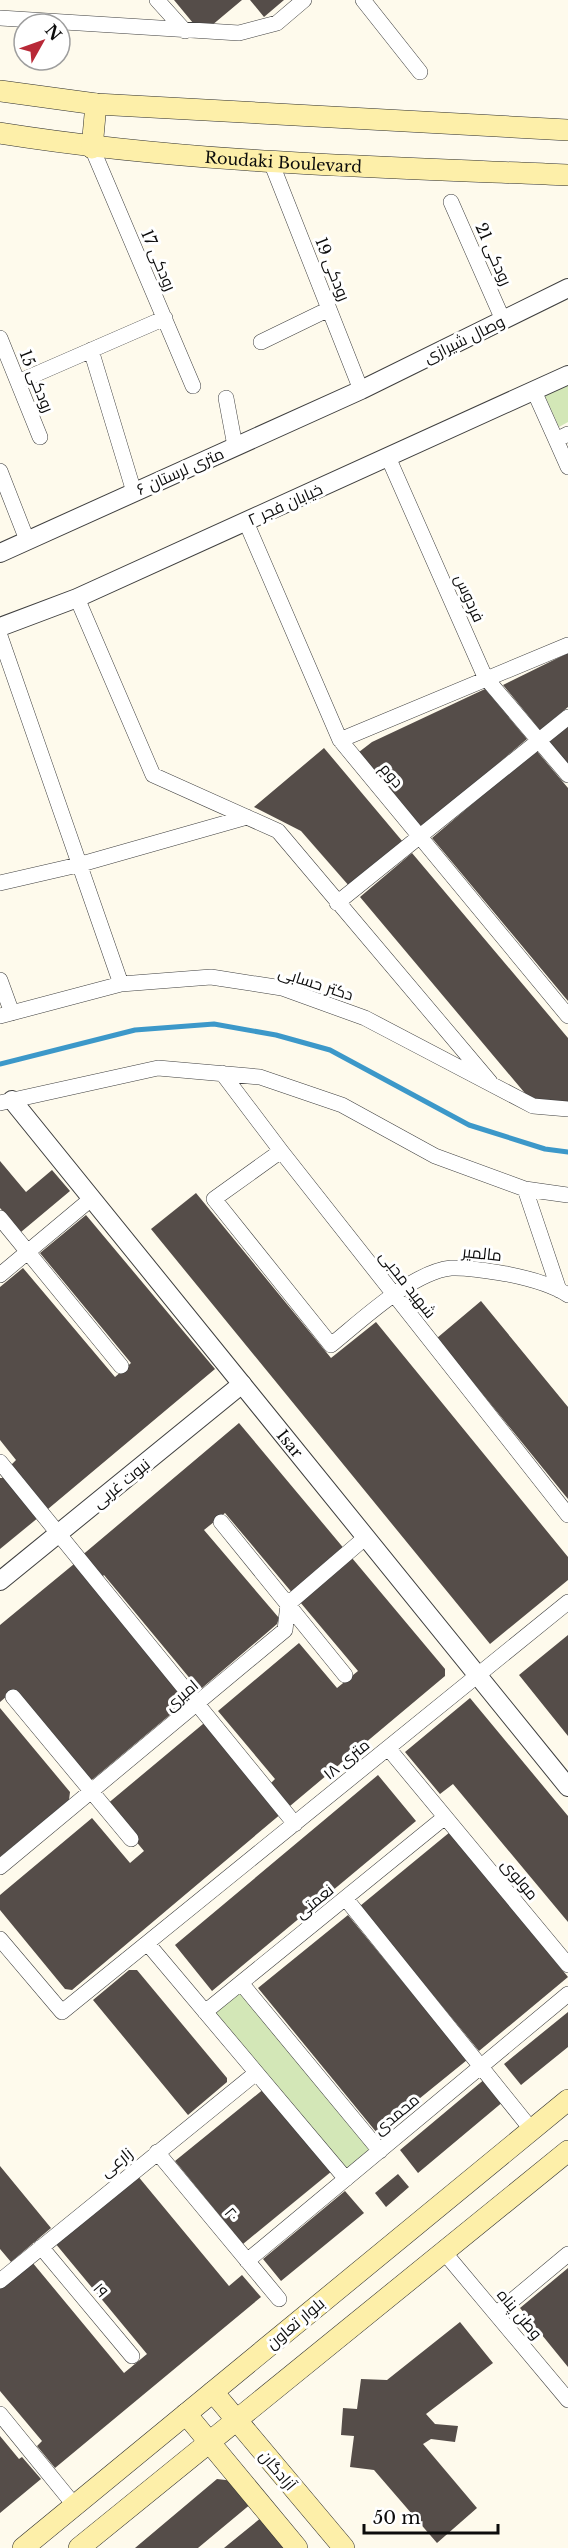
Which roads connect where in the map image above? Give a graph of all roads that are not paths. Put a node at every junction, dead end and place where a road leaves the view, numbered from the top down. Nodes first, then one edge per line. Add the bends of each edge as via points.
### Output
1 (157, 0) edge
2 (304, 0) edge
3 (363, 0) edge
4 (0, 18) edge
5 (185, 32) junction
6 (420, 72) dead end
7 (0, 91) edge
8 (96, 104) junction
9 (568, 130) edge
10 (0, 133) edge
11 (92, 148) junction
12 (271, 162) junction
13 (568, 175) edge
14 (451, 202) dead end
15 (568, 288) edge
16 (329, 309) junction
17 (165, 318) junction
18 (503, 320) junction
19 (0, 338) edge
20 (261, 342) dead end
21 (91, 350) junction
22 (568, 375) edge
23 (18, 382) junction
24 (193, 386) dead end
25 (361, 390) junction
26 (534, 391) junction
27 (226, 398) dead end
28 (40, 437) dead end
29 (562, 437) edge
30 (235, 446) junction
31 (388, 457) junction
32 (568, 467) edge
33 (0, 471) edge
34 (134, 492) junction
35 (246, 522) junction
36 (27, 540) junction
37 (0, 553) edge
38 (77, 598) junction
39 (0, 627) edge
40 (0, 636) edge
41 (568, 645) edge
42 (486, 677) junction
43 (568, 717) edge
44 (340, 740) junction
45 (539, 741) junction
46 (568, 775) edge
47 (247, 817) junction
48 (418, 835) junction
49 (78, 865) junction
50 (0, 883) edge
51 (337, 903) junction
52 (0, 980) edge
53 (121, 984) junction
54 (6, 1015) edge
55 (568, 1016) edge
56 (222, 1073) junction
57 (490, 1082) junction
58 (6, 1102) edge
59 (568, 1109) edge
60 (281, 1151) junction
61 (525, 1188) junction
62 (568, 1195) edge
63 (92, 1199) junction
64 (0, 1218) edge
65 (28, 1252) junction
66 (0, 1275) edge
67 (563, 1292) edge
68 (393, 1294) junction
69 (122, 1366) dead end
70 (242, 1384) junction
71 (0, 1462) edge
72 (568, 1515) edge
73 (221, 1522) dead end
74 (58, 1534) junction
75 (366, 1537) junction
76 (0, 1581) edge
77 (568, 1602) edge
78 (288, 1604) junction
79 (477, 1675) junction
80 (345, 1676) dead end
81 (13, 1697) dead end
82 (198, 1705) junction
83 (388, 1748) junction
84 (568, 1787) edge
85 (92, 1792) junction
86 (445, 1817) junction
87 (295, 1824) junction
88 (131, 1839) dead end
89 (0, 1867) edge
90 (345, 1899) junction
91 (0, 1939) edge
92 (148, 1944) junction
93 (568, 1965) edge
94 (241, 1983) junction
95 (568, 1994) edge
96 (205, 2012) junction
97 (481, 2067) junction
98 (256, 2073) junction
99 (568, 2100) edge
100 (531, 2129) junction
101 (380, 2151) junction
102 (568, 2151) edge
103 (157, 2152) junction
104 (346, 2179) junction
105 (41, 2247) junction
106 (444, 2252) junction
107 (568, 2254) edge
108 (247, 2261) junction
109 (1, 2279) edge
110 (279, 2299) dead end
111 (496, 2314) junction
112 (132, 2356) dead end
113 (213, 2392) junction
114 (568, 2400) edge
115 (0, 2414) edge
116 (186, 2414) junction
117 (236, 2419) junction
118 (208, 2441) junction
119 (75, 2506) junction
120 (23, 2548) edge
121 (79, 2548) edge
122 (297, 2548) edge
123 (344, 2548) edge

1 - 5 street
2 - 5 street via 268,26 239,33
3 - 6 street
4 - 5 street
7 - 8 main road
8 - 9 main road
8 - 11 main road
10 - 11 main road, Roudaki Boulevard
11 - 12 main road, Roudaki Boulevard
11 - 17 street, رودکی 17
12 - 13 main road, Roudaki Boulevard
12 - 16 street, رودکی 19
14 - 18 street, رودکی 21
15 - 18 street, وصال شیرازی
16 - 20 street
16 - 25 street, رودکی 19
17 - 21 street
17 - 24 street, رودکی 17
18 - 25 street, وصال شیرازی
19 - 23 street, رودکی 15
21 - 23 street
21 - 34 street
22 - 26 street, خیابان فجر ۲
23 - 28 street, رودکی 15
25 - 30 street, ۶ متری لرستان
26 - 29 street
26 - 31 street, خیابان فجر ۲
27 - 30 street
29 - 32 street
30 - 34 street, ۶ متری لرستان
31 - 35 street, خیابان فجر ۲
31 - 42 street, فردوس
33 - 36 street
34 - 36 street, ۶ متری لرستان
35 - 38 street, خیابان فجر ۲
35 - 44 street, دوم
36 - 37 street, ۶ متری لرستان
38 - 39 street, خیابان فجر ۲
38 - 47 street via 153,775
40 - 49 street
41 - 42 street
42 - 44 street
42 - 45 street, فردوس
43 - 45 street
44 - 48 street, دوم
45 - 46 street, فردوس
45 - 48 street
47 - 49 street
47 - 51 street via 278,831
48 - 51 street
48 - 55 street, دوم
49 - 50 street
49 - 53 street
51 - 57 street
52 - 54 street
53 - 54 street, دکتر حسابی
53 - 57 street, دکتر حسابی via 211,977 282,988 365,1018
56 - 58 street via 158,1068
56 - 60 street, شهید محبی
56 - 61 street via 260,1077 342,1105 435,1156
57 - 59 street, دکتر حسابی via 533,1106
58 - 63 street, Isar
60 - 68 street, شهید محبی
60 - 68 street, مالمیر via 214,1199 331,1345
61 - 62 street
61 - 67 street
63 - 65 street
63 - 70 street, Isar
64 - 65 street
65 - 66 street
65 - 69 street
67 - 68 street, مالمیر via 506,1274 450,1268
68 - 72 street, شهید محبی
70 - 74 street, نبوت غربی
70 - 75 street, Isar
71 - 74 street
73 - 78 street
74 - 76 street, نبوت غربی
74 - 82 street
75 - 78 street
75 - 79 street, Isar
77 - 79 street, ۱۸ متری
78 - 80 street
78 - 82 street, امیری via 285,1630
79 - 83 street, ۱۸ متری
79 - 84 street, Isar
81 - 85 street
82 - 85 street, امیری
82 - 87 street
83 - 86 street, مولوی
83 - 87 street, ۱۸ متری
85 - 88 street
85 - 89 street, امیری
86 - 90 street, نعمتی
86 - 93 street, مولوی
87 - 92 street, ۱۸ متری
90 - 94 street, نعمتی
90 - 97 street
91 - 92 street, ۱۸ متری via 62,2012
92 - 96 street
94 - 96 street, نعمتی
94 - 101 street
95 - 97 street, محمدی
96 - 98 street
97 - 100 street
97 - 101 street, محمدی
98 - 103 street, زارعی
98 - 104 street
99 - 100 main road, بلوار تعاون
100 - 113 main road, بلوار تعاون
101 - 104 street, محمدی
102 - 106 main road
103 - 105 street, زارعی
103 - 108 street, ۲۰
104 - 108 street, محمدی
105 - 109 street, زارعی
105 - 112 street, ۱۹
106 - 111 street, وطن پناه
106 - 117 main road
107 - 111 street
108 - 110 street, ۲۰
111 - 114 street, وطن پناه
113 - 116 main road, بلوار تعاون
113 - 117 main road, آزادگان
115 - 119 street
116 - 118 main road
116 - 119 main road, بلوار تعاون
117 - 118 main road
117 - 123 main road, آزادگان
118 - 121 main road
118 - 122 main road
119 - 120 main road, بلوار تعاون

